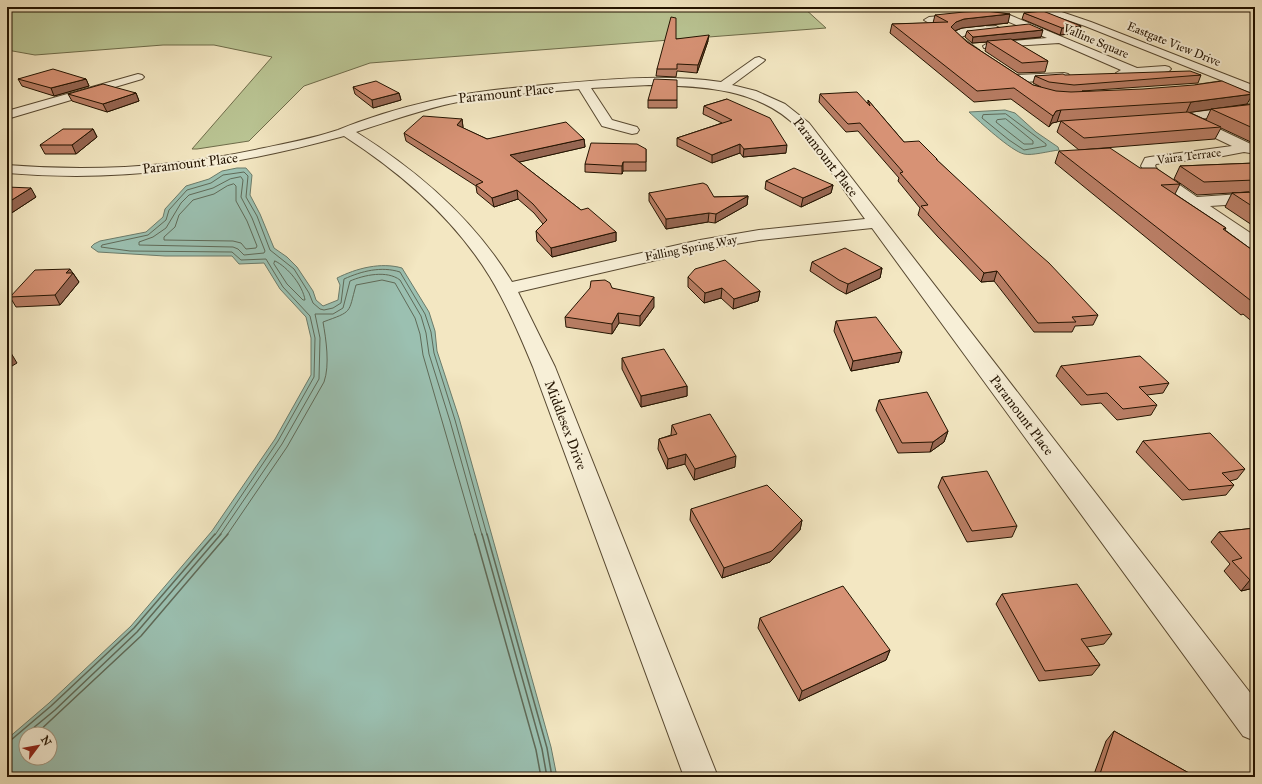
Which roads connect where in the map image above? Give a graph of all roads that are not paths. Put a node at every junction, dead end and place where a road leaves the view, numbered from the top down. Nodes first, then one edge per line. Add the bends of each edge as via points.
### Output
1 (1038, 7) edge
2 (929, 20) dead end
3 (1029, 26) junction
4 (1061, 40) junction
5 (1009, 44) junction
6 (969, 48) junction
7 (1028, 55) edge
8 (982, 57) edge
9 (759, 60) dead end
10 (1047, 66) edge
11 (1165, 70) edge
12 (1005, 72) edge
13 (1136, 72) junction
14 (1113, 74) edge
15 (138, 77) dead end
16 (1016, 79) junction
17 (1237, 83) junction
18 (583, 85) junction
19 (722, 87) junction
20 (1189, 90) edge
21 (1255, 90) edge
22 (1034, 91) edge
23 (1165, 108) edge
24 (1255, 109) edge
25 (1229, 112) junction
26 (7, 115) edge
27 (1185, 118) junction
28 (1155, 120) edge
29 (1248, 121) edge
30 (632, 130) dead end
31 (345, 131) junction
32 (1251, 149) edge
33 (7, 169) edge
34 (1255, 198) edge
35 (1195, 202) junction
36 (877, 223) junction
37 (1255, 244) edge
38 (506, 289) junction
39 (1255, 725) edge
40 (701, 777) edge

1 - 17 street, Eastgate View Drive
2 - 3 street, Valline Square via 994,15 1008,17
3 - 4 street, Valline Square
3 - 6 street via 956,34 957,39
4 - 5 street
4 - 13 street, Valline Square
5 - 6 street
5 - 7 street
6 - 8 street
9 - 19 street
10 - 16 street via 1070,76
11 - 13 street
12 - 16 street
13 - 14 street
15 - 26 street
16 - 22 street
17 - 20 street
17 - 21 street, Eastgate View Drive
18 - 19 street, Paramount Place via 651,80
18 - 30 street via 608,123
18 - 31 street, Paramount Place via 460,98
19 - 36 street, Paramount Place via 774,103 799,120
23 - 27 street
24 - 25 street
25 - 27 street
25 - 29 street
27 - 28 street
27 - 32 street
31 - 33 street, Paramount Place via 269,152 160,168 87,172
31 - 38 street, Middlesex Drive via 403,170 434,196 478,246
32 - 35 street, Vaira Terrace via 1150,161 1148,169 1152,173
34 - 35 street
35 - 37 street, Vaira Terrace
36 - 38 street, Falling Spring Way via 759,235 700,245
36 - 39 street, Paramount Place
38 - 40 street, Middlesex Drive via 544,367

